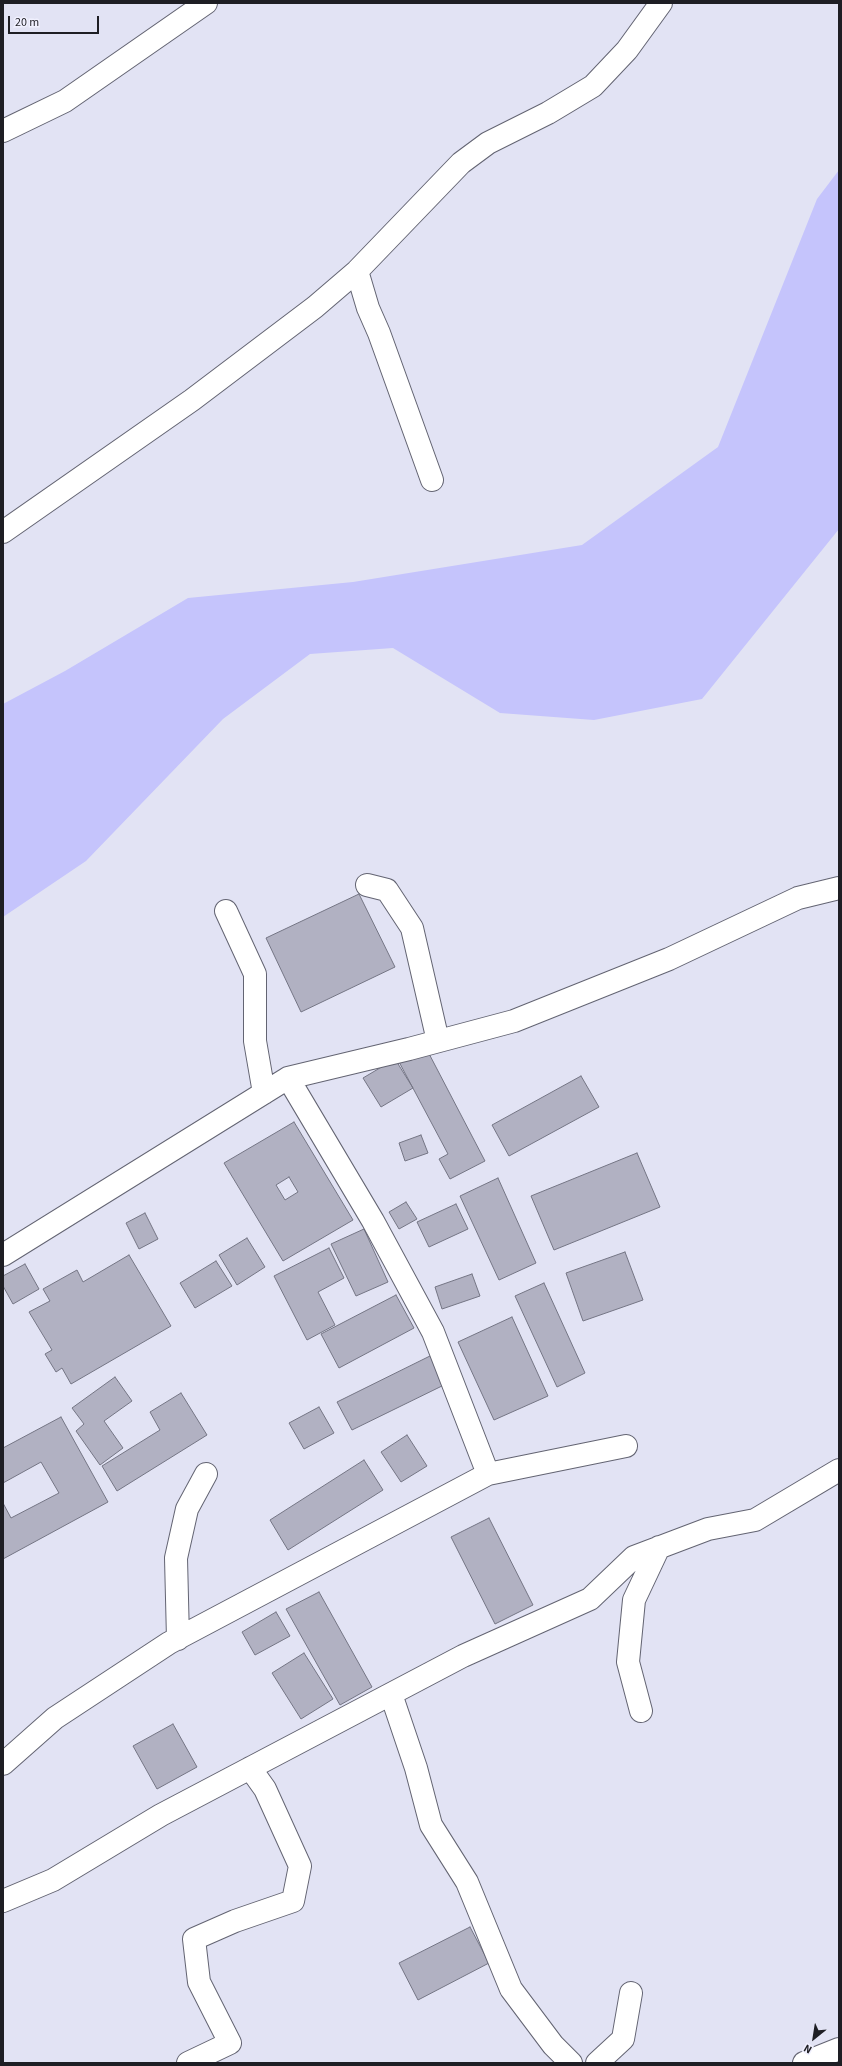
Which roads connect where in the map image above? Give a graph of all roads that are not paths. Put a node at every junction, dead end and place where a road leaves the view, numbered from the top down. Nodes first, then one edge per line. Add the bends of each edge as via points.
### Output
1 (206, 3) edge
2 (661, 3) edge
3 (3, 131) edge
4 (357, 270) junction
5 (432, 480) dead end
6 (3, 532) edge
7 (367, 885) dead end
8 (839, 888) edge
9 (226, 910) dead end
10 (438, 1041) junction
11 (288, 1078) junction
12 (264, 1093) junction
13 (3, 1255) edge
14 (626, 1446) dead end
15 (839, 1470) edge
16 (206, 1474) dead end
17 (488, 1474) junction
18 (659, 1547) junction
19 (178, 1639) junction
20 (391, 1694) junction
21 (641, 1711) dead end
22 (3, 1764) edge
23 (250, 1768) junction
24 (5, 1893) edge
25 (631, 1993) dead end
26 (839, 2049) edge
27 (188, 2063) edge
28 (571, 2063) edge
29 (597, 2063) edge
30 (804, 2063) edge

1 - 3 street via 65,101
2 - 4 street via 628,50 593,86 548,114 488,143 460,163
4 - 5 street via 368,308
4 - 6 street via 315,308 192,400
7 - 10 street via 387,890 412,928
8 - 10 street via 798,898 669,958 514,1021
9 - 12 street via 255,974 255,1041
10 - 11 street
11 - 12 street
11 - 17 street via 434,1332
12 - 13 street
14 - 17 street
15 - 18 street via 755,1520 708,1529
16 - 19 street via 187,1509 176,1558
17 - 19 street
18 - 20 street via 634,1557 590,1598 463,1656
18 - 21 street via 634,1600 628,1662
19 - 22 street via 55,1718
20 - 23 street
20 - 28 street via 416,1768 431,1824 467,1882 511,1989 553,2046
23 - 24 street via 161,1815 53,1880
23 - 27 street via 265,1789 300,1866 294,1901 235,1921 194,1939 199,1982 230,2043
25 - 29 street via 623,2039
26 - 30 street

